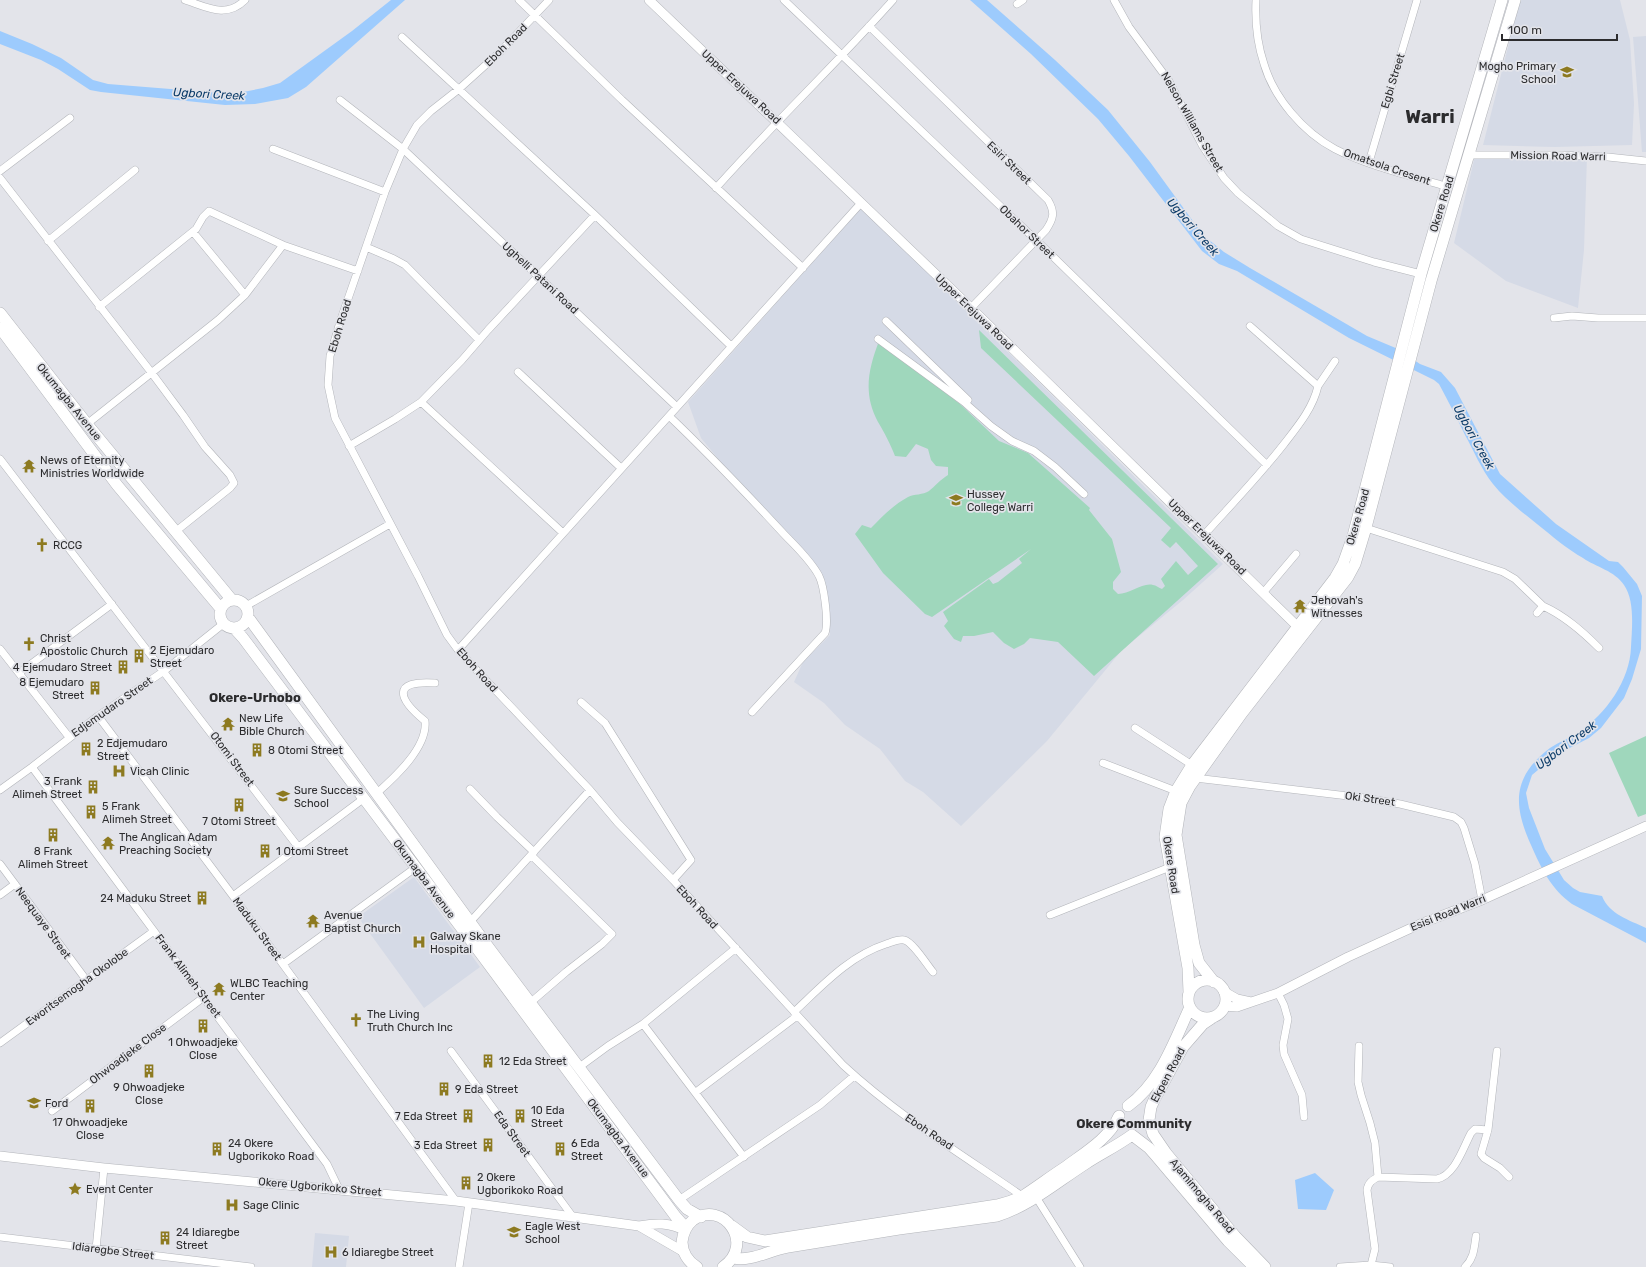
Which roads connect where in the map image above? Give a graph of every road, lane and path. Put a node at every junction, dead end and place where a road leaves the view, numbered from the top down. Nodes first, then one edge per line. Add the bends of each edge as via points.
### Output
1 (185, 0) edge
2 (245, 0) edge
3 (519, 0) edge
4 (549, 0) edge
5 (649, 0) edge
6 (784, 0) edge
7 (892, 0) edge
8 (1114, 0) edge
9 (1256, 0) edge
10 (1417, 0) edge
11 (1502, 0) edge
12 (1515, 0) edge
13 (535, 15) junction
14 (869, 26) junction
15 (402, 37) dead end
16 (841, 55) junction
17 (459, 89) junction
18 (340, 100) dead end
19 (70, 118) dead end
20 (778, 122) junction
21 (273, 149) dead end
22 (403, 149) junction
23 (1470, 155) junction
24 (1646, 161) edge
25 (1369, 162) junction
26 (135, 170) dead end
27 (0, 171) edge
28 (0, 178) edge
29 (1448, 187) junction
30 (716, 188) junction
31 (385, 192) junction
32 (861, 203) junction
33 (595, 215) junction
34 (192, 232) junction
35 (48, 241) junction
36 (1037, 241) junction
37 (283, 245) junction
38 (366, 247) junction
39 (803, 268) junction
40 (358, 271) junction
41 (1421, 274) junction
42 (538, 276) junction
43 (245, 295) junction
44 (99, 307) junction
45 (971, 308) junction
46 (0, 313) edge
47 (1554, 318) dead end
48 (1646, 318) edge
49 (886, 321) dead end
50 (1250, 326) dead end
51 (0, 328) edge
52 (878, 339) dead end
53 (479, 340) junction
54 (731, 346) junction
55 (1335, 361) dead end
56 (1402, 370) junction
57 (151, 372) junction
58 (518, 372) dead end
59 (1318, 386) junction
60 (421, 402) junction
61 (677, 407) junction
62 (669, 416) junction
63 (86, 424) junction
64 (1002, 434) junction
65 (349, 446) junction
66 (0, 459) edge
67 (1267, 466) junction
68 (621, 468) junction
69 (1084, 494) dead end
70 (390, 524) junction
71 (1366, 528) junction
72 (175, 532) junction
73 (563, 533) junction
74 (1204, 535) junction
75 (1296, 554) dead end
76 (1263, 592) junction
77 (232, 600) junction
78 (112, 604) junction
79 (1543, 606) junction
80 (221, 609) junction
81 (247, 612) junction
82 (1536, 613) dead end
83 (228, 626) junction
84 (1297, 626) junction
85 (1599, 648) dead end
86 (0, 649) edge
87 (458, 650) junction
88 (164, 671) junction
89 (19, 673) junction
90 (435, 683) dead end
91 (581, 702) dead end
92 (752, 712) dead end
93 (98, 716) junction
94 (1136, 728) dead end
95 (69, 737) junction
96 (1103, 762) dead end
97 (1192, 765) junction
98 (32, 767) junction
99 (1196, 778) junction
100 (1, 787) edge
101 (470, 789) dead end
102 (590, 790) junction
103 (1176, 791) junction
104 (377, 793) junction
105 (363, 799) junction
106 (1646, 826) edge
107 (300, 848) junction
108 (533, 853) junction
109 (0, 864) edge
110 (1170, 867) junction
111 (415, 868) junction
112 (673, 880) junction
113 (15, 884) junction
114 (0, 895) edge
115 (233, 896) junction
116 (1482, 900) junction
117 (1050, 915) dead end
118 (470, 922) junction
119 (154, 931) junction
120 (736, 948) junction
121 (283, 964) junction
122 (933, 972) dead end
123 (87, 981) junction
124 (1214, 982) junction
125 (1223, 991) junction
126 (1189, 992) junction
127 (1278, 993) junction
128 (204, 997) junction
129 (1252, 1002) junction
130 (530, 1003) junction
131 (1224, 1006) junction
132 (1190, 1007) junction
133 (795, 1014) junction
134 (1212, 1018) junction
135 (643, 1024) junction
136 (0, 1043) edge
137 (1359, 1046) dead end
138 (451, 1051) dead end
139 (1497, 1051) dead end
140 (578, 1068) junction
141 (854, 1076) junction
142 (696, 1092) junction
143 (1128, 1106) junction
144 (52, 1110) dead end
145 (1119, 1116) junction
146 (1304, 1117) dead end
147 (1149, 1120) junction
148 (1488, 1130) junction
149 (1132, 1135) junction
150 (0, 1156) edge
151 (744, 1157) junction
152 (104, 1168) junction
153 (1378, 1177) junction
154 (1509, 1177) dead end
155 (339, 1189) junction
156 (1022, 1196) junction
157 (1036, 1197) junction
158 (679, 1200) junction
159 (456, 1201) junction
160 (469, 1203) junction
161 (701, 1216) junction
162 (573, 1217) junction
163 (639, 1226) junction
164 (732, 1226) junction
165 (685, 1230) junction
166 (1476, 1236) dead end
167 (0, 1237) edge
168 (96, 1249) junction
169 (684, 1252) junction
170 (731, 1263) edge
171 (218, 1265) edge
172 (1370, 1265) junction
173 (251, 1267) edge
174 (459, 1267) edge
175 (697, 1267) edge
176 (1080, 1267) edge
177 (1254, 1267) edge
178 (1265, 1267) edge
179 (1340, 1267) edge
180 (1390, 1267) edge
181 (1465, 1267) edge

1 - 2 street via 223,11 232,10
3 - 13 street
4 - 13 street, Eboh Road
5 - 20 street, Upper Erejuwa Road
6 - 16 street, Obahor Street
7 - 14 street
8 - 41 street, Nelson Williams Street via 1169,81 1202,145 1224,178 1238,193 1278,226 1301,239
9 - 25 street, Omatsola Cresent via 1256,24 1264,64 1290,111 1320,139 1347,154
10 - 25 street, Egbi Street
11 - 29 main road, Okere Road
12 - 23 main road, Okere Road
13 - 17 street, Eboh Road via 500,52
13 - 30 street
14 - 16 street
14 - 36 street, Esiri Street via 1048,200 1054,215 1052,222
15 - 17 street
16 - 20 street
16 - 36 street, Obahor Street
17 - 22 street, Eboh Road via 417,125
17 - 33 street
18 - 22 street, Ughelli Patani Road
19 - 27 street
20 - 30 street
20 - 32 street, Upper Erejuwa Road
21 - 31 street
22 - 31 street, Eboh Road
22 - 42 street, Ughelli Patani Road
23 - 24 street, Mission Road Warri via 1562,155
23 - 56 main road, Okere Road via 1411,357
25 - 29 street, Omatsola Cresent
26 - 35 street
28 - 35 street
29 - 41 main road, Okere Road
30 - 39 street
31 - 38 street, Eboh Road
32 - 39 street
32 - 45 street, Upper Erejuwa Road
33 - 42 street
33 - 54 street
34 - 37 street via 209,211
34 - 43 street
34 - 44 street
35 - 44 street
36 - 45 street, Esiri Street
36 - 67 street, Obahor Street
37 - 40 street
37 - 43 street
38 - 40 street, Eboh Road
38 - 53 street via 405,265
39 - 54 street
40 - 65 street, Eboh Road via 330,356 328,385 335,418
41 - 56 main road, Okere Road via 1402,349
42 - 53 street
42 - 61 street, Ughelli Patani Road
43 - 57 street via 218,320
44 - 57 street
45 - 74 street, Upper Erejuwa Road
46 - 63 main road, Okumagba Avenue
47 - 48 street
49 - 64 street
50 - 59 street
51 - 80 main road, Okumagba Avenue via 117,485
52 - 64 street via 964,402
53 - 60 street
54 - 61 street
55 - 59 street
56 - 71 main road, Okere Road
56 - 84 main road, Okere Road via 1380,436 1348,550 1335,578
57 - 63 street
57 - 72 street via 234,483
58 - 68 street
59 - 67 street via 1302,420
60 - 65 street
60 - 73 street
61 - 62 street
62 - 68 street
62 - 92 street via 766,514 820,577 827,620 825,633
63 - 72 main road, Okumagba Avenue
64 - 69 street via 1034,451
65 - 70 street, Eboh Road
66 - 78 street, Otomi Street
67 - 74 street
68 - 73 street
70 - 81 street
70 - 87 street, Eboh Road via 444,629
71 - 79 street via 1503,572
71 - 99 main road, Okere Road via 1355,564 1339,590 1242,713
72 - 77 main road, Okumagba Avenue
73 - 87 street
74 - 76 street, Upper Erejuwa Road
75 - 76 street
76 - 84 street, Upper Erejuwa Road
77 - 80 main road via 225,603
77 - 81 main road via 240,602
78 - 88 street, Otomi Street
78 - 89 street
79 - 82 street
79 - 85 street via 1580,629
80 - 83 main road via 220,617
81 - 83 main road via 243,625
81 - 104 main road, Okumagba Avenue
83 - 88 street, Edjemudaro Street
83 - 105 main road, Okumagba Avenue via 243,638
84 - 97 main road, Okere Road
86 - 89 street
87 - 102 street, Eboh Road
88 - 93 street, Edjemudaro Street
88 - 107 street, Otomi Street
89 - 95 street
90 - 104 street via 419,682 405,688 403,693 406,702 425,721 425,735 409,761
91 - 112 street via 605,723 691,860
93 - 95 street, Edjemudaro Street
93 - 115 street, Maduku Street
94 - 97 street
95 - 98 street, Edjemudaro Street
96 - 103 street
97 - 103 main road, Okere Road
98 - 100 street, Edjemudaro Street
98 - 119 street, Frank Alimeh Street
99 - 116 street, Oki Street via 1365,798 1454,817 1464,828
99 - 124 main road, Okere Road via 1182,803 1176,835 1196,954
101 - 108 street
102 - 108 street
102 - 112 street, Eboh Road
103 - 110 main road, Okere Road via 1166,824 1165,838
104 - 118 main road, Okumagba Avenue
105 - 107 street
105 - 111 main road, Okumagba Avenue
106 - 116 street, Esisi Road Warri
107 - 115 street
108 - 118 street
108 - 130 street via 612,934
109 - 113 street, Neequaye Street
110 - 117 street
110 - 126 main road, Okere Road via 1188,968
111 - 121 street
111 - 165 main road, Okumagba Avenue
112 - 120 street, Eboh Road
113 - 114 street
113 - 123 street, Neequaye Street
115 - 121 street, Maduku Street
116 - 127 street, Esisi Road Warri via 1414,927
118 - 130 main road, Okumagba Avenue
119 - 123 street, Eworitsemogha Okolobe
119 - 128 street, Frank Alimeh Street
120 - 133 street, Eboh Road
120 - 135 street
121 - 159 street, Maduku Street
122 - 133 street via 911,944 904,940 895,941 873,948 843,966
123 - 136 street, Eworitsemogha Okolobe
124 - 125 main road
124 - 126 main road via 1202,981
125 - 129 street via 1237,999
125 - 131 main road
126 - 132 main road
127 - 129 street, Esisi Road Warri
127 - 146 street via 1288,1019 1283,1045 1284,1054 1302,1095
128 - 144 street, Ohwoadjeke Close
128 - 155 street, Frank Alimeh Street via 327,1164
129 - 131 street, Esisi Road Warri via 1237,1007
130 - 140 main road, Okumagba Avenue
131 - 134 main road
132 - 134 main road via 1199,1016
132 - 143 main road, Ekpen Road via 1156,1077
133 - 141 street, Eboh Road
133 - 142 street
134 - 147 main road, Ekpen Road via 1203,1024 1183,1047 1151,1106
135 - 140 street
135 - 142 street
137 - 153 street via 1358,1082 1375,1143
138 - 162 street, Eda Street
139 - 148 street
140 - 158 main road, Okumagba Avenue
141 - 151 street via 820,1105
141 - 156 street, Eboh Road via 893,1108
142 - 151 street
143 - 145 main road
143 - 147 main road via 1142,1107
145 - 149 main road via 1120,1126 1127,1134
145 - 156 main road via 1115,1125 1097,1144
147 - 149 main road via 1144,1131
147 - 178 main road, Ajamimogha Road via 1158,1143 1235,1236
148 - 153 street via 1475,1129 1471,1133 1456,1163 1444,1177
148 - 154 street via 1481,1154
149 - 157 main road
149 - 177 main road, Ajamimogha Road via 1153,1152 1228,1241
150 - 152 street, Okere Ugborikoko Street
151 - 158 street
152 - 155 street, Okere Ugborikoko Street
152 - 168 street
153 - 172 street via 1368,1185 1367,1190 1375,1248
155 - 159 street, Okere Ugborikoko Street
156 - 164 main road via 997,1205 764,1240 746,1237
157 - 170 main road via 998,1216 775,1249
157 - 176 street
158 - 161 main road, Okumagba Avenue via 687,1209
159 - 160 street, Okere Ugborikoko Street
160 - 162 street, Okere Ugborikoko Street
160 - 174 street
161 - 164 main road via 718,1216
161 - 165 main road
162 - 163 street, Okere Ugborikoko Street
163 - 165 street via 675,1225
163 - 169 street
164 - 170 main road via 737,1245
165 - 169 main road via 682,1245
166 - 181 street via 1474,1255
167 - 168 street, Idiaregbe Street
168 - 171 street, Idiaregbe Street
169 - 175 main road via 687,1259
171 - 173 street, Idiaregbe Street
172 - 179 street
172 - 180 street

